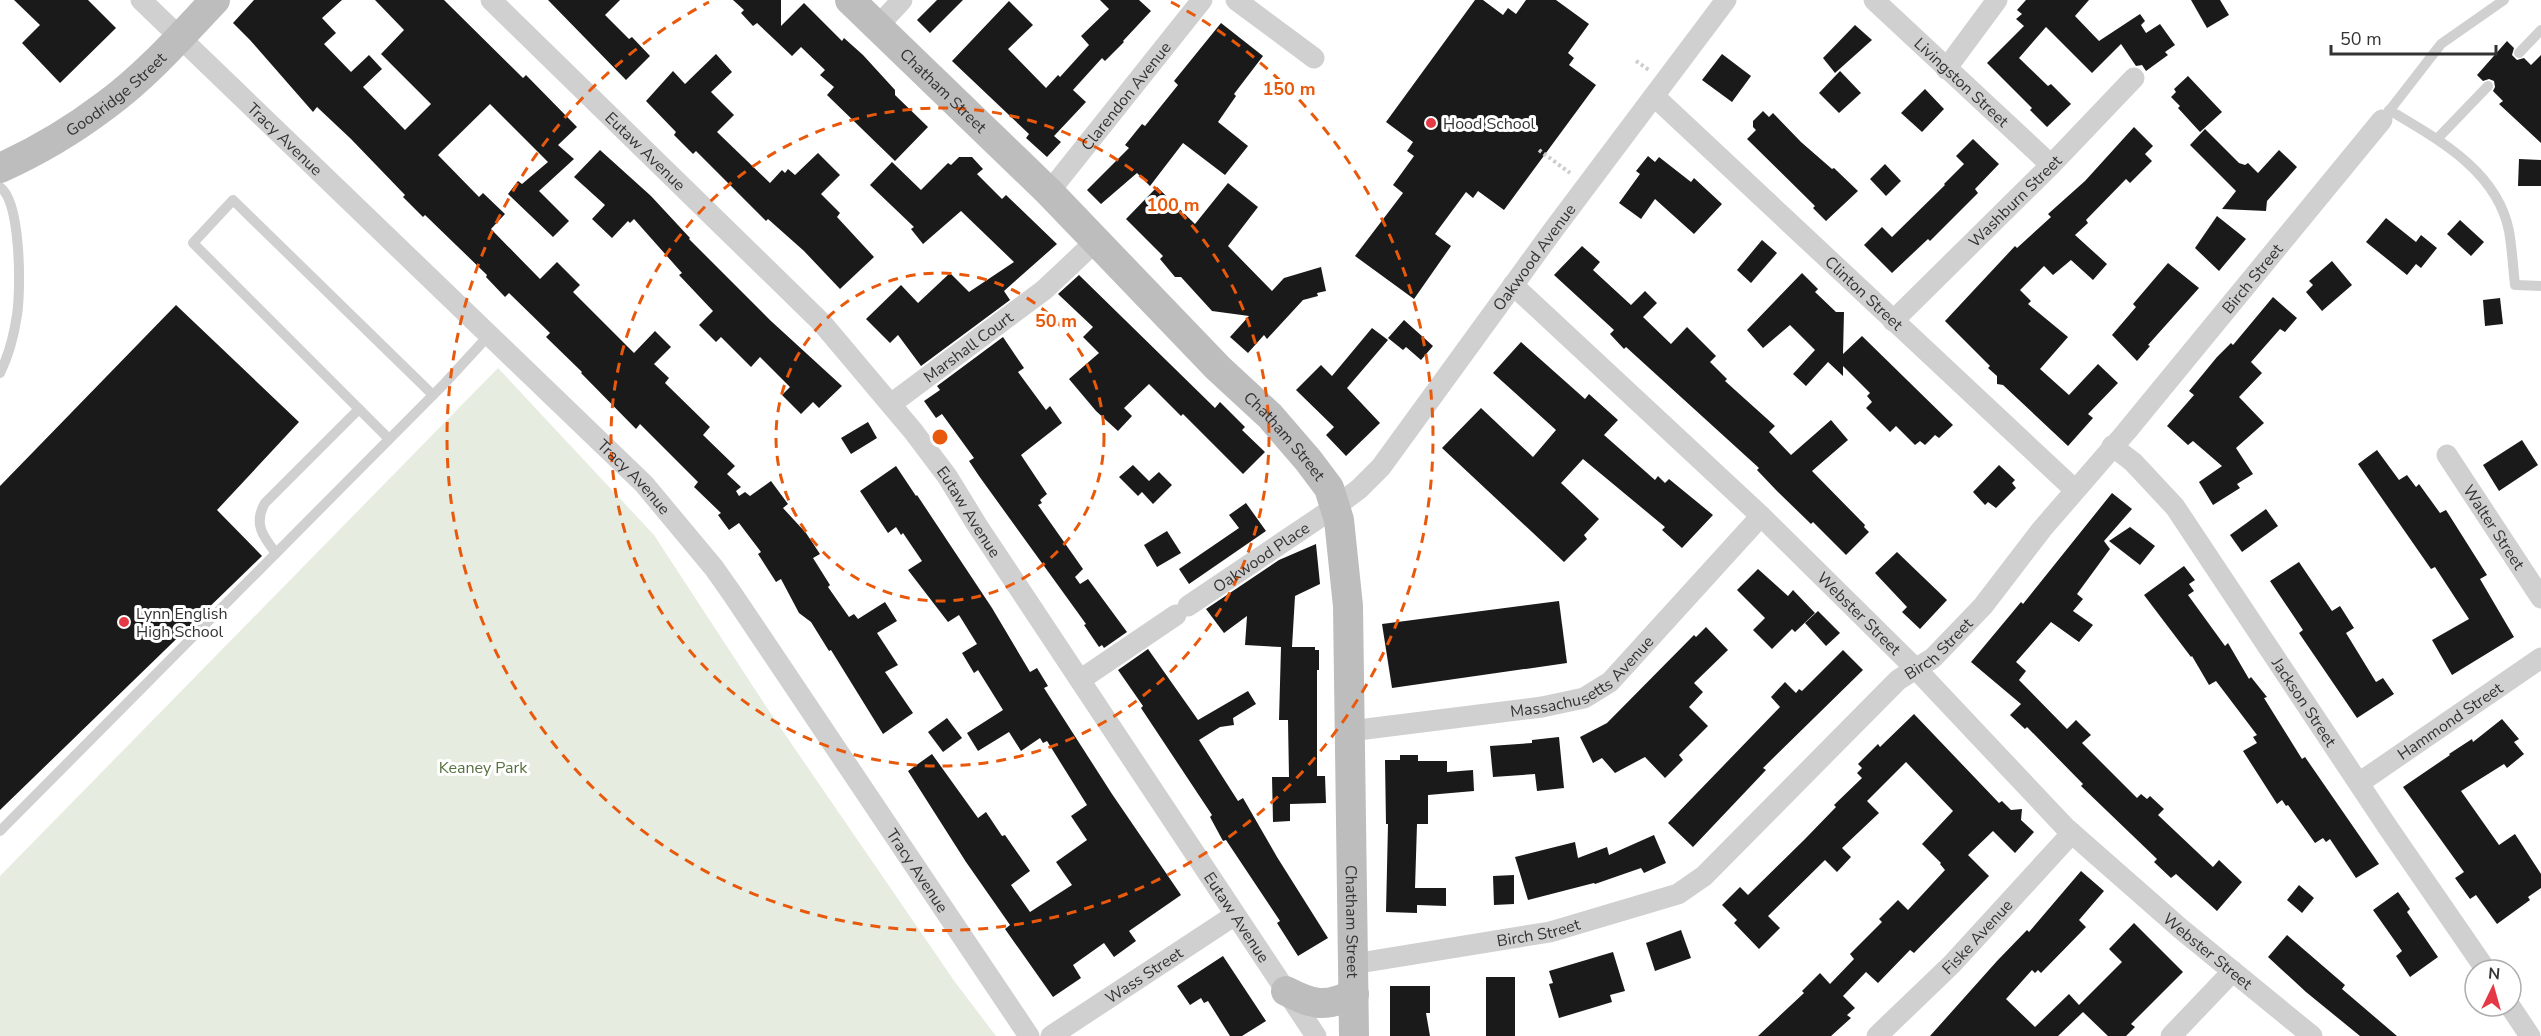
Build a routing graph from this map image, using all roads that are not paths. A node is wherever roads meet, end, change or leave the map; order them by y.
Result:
1 (141, 0) edge
2 (215, 0) edge
3 (491, 0) edge
4 (850, 0) edge
5 (902, 0) edge
6 (1202, 0) edge
7 (1236, 0) edge
8 (1726, 0) edge
9 (1874, 0) edge
10 (1997, 0) edge
11 (2504, 0) edge
12 (877, 27) junction
13 (2541, 30) edge
14 (179, 36) junction
15 (2519, 53) dead end
16 (1314, 58) dead end
17 (1946, 69) junction
18 (2134, 78) dead end
19 (2488, 86) dead end
20 (1654, 96) junction
21 (2386, 115) junction
22 (2437, 139) junction
23 (2050, 165) junction
24 (0, 168) edge
25 (0, 187) edge
26 (1049, 192) junction
27 (1097, 240) junction
28 (1513, 285) junction
29 (2541, 286) edge
30 (1893, 321) junction
31 (489, 334) junction
32 (0, 373) edge
33 (433, 395) junction
34 (891, 404) junction
35 (359, 409) junction
36 (389, 439) junction
37 (2112, 446) junction
38 (2447, 455) dead end
39 (2075, 490) junction
40 (1335, 507) junction
41 (1761, 516) junction
42 (276, 553) junction
43 (2541, 598) edge
44 (2541, 658) edge
45 (1917, 670) junction
46 (1080, 680) junction
47 (1350, 731) junction
48 (2358, 783) junction
49 (0, 831) edge
50 (2072, 833) junction
51 (1235, 915) junction
52 (2478, 958) edge
53 (1353, 964) junction
54 (2233, 971) junction
55 (1286, 991) junction
56 (1354, 994) junction
57 (2518, 1018) edge
58 (1029, 1036) edge
59 (1051, 1036) edge
60 (1316, 1036) edge
61 (1354, 1036) edge
62 (1877, 1036) edge
63 (2171, 1036) edge
64 (2312, 1036) edge
65 (2530, 1036) edge

1 - 14 street, Tracy Avenue
2 - 14 main road, Goodridge Street
3 - 34 street, Eutaw Avenue
4 - 12 main road, Chatham Street
5 - 12 street
6 - 26 street, Clarendon Avenue
7 - 16 street
8 - 20 street, Oakwood Avenue
9 - 17 street, Livingston Street
10 - 17 street
11 - 21 lane
12 - 26 main road, Chatham Street
13 - 15 lane
14 - 24 main road, Goodridge Street
14 - 31 street, Tracy Avenue
17 - 23 street, Livingston Street
18 - 23 street, Washburn Street
19 - 22 lane
20 - 28 street, Oakwood Avenue
20 - 30 street, Clinton Street
21 - 22 lane
21 - 37 street, Birch Street
22 - 29 lane
23 - 30 street, Washburn Street
25 - 32 lane
26 - 27 main road, Chatham Street
27 - 34 street, Marshall Court
27 - 40 main road, Chatham Street
28 - 40 street, Oakwood Avenue
28 - 41 street, Webster Street
30 - 39 street, Clinton Street
31 - 33 lane
31 - 58 street, Tracy Avenue
33 - 35 lane
33 - 36 lane
34 - 46 street, Eutaw Avenue
35 - 36 lane
35 - 42 lane
36 - 42 lane
37 - 39 street, Birch Street
37 - 48 street, Jackson Street
38 - 43 street, Walter Street
39 - 45 street, Birch Street
40 - 46 street, Oakwood Place
40 - 47 main road, Chatham Street
41 - 45 street, Webster Street
41 - 47 street, Massachusetts Avenue
42 - 49 lane
44 - 48 street, Hammond Street
45 - 50 street, Webster Street
45 - 53 street, Birch Street
46 - 51 street, Eutaw Avenue
47 - 53 main road, Chatham Street
48 - 52 street, Jackson Street
50 - 54 street, Webster Street
50 - 62 street, Fiske Avenue
51 - 55 street, Eutaw Avenue
51 - 59 street, Wass Street
53 - 56 main road, Chatham Street
54 - 63 street
54 - 64 street, Webster Street
55 - 56 main road
55 - 60 street, Eutaw Avenue
56 - 61 main road, Chatham Street
57 - 65 street

